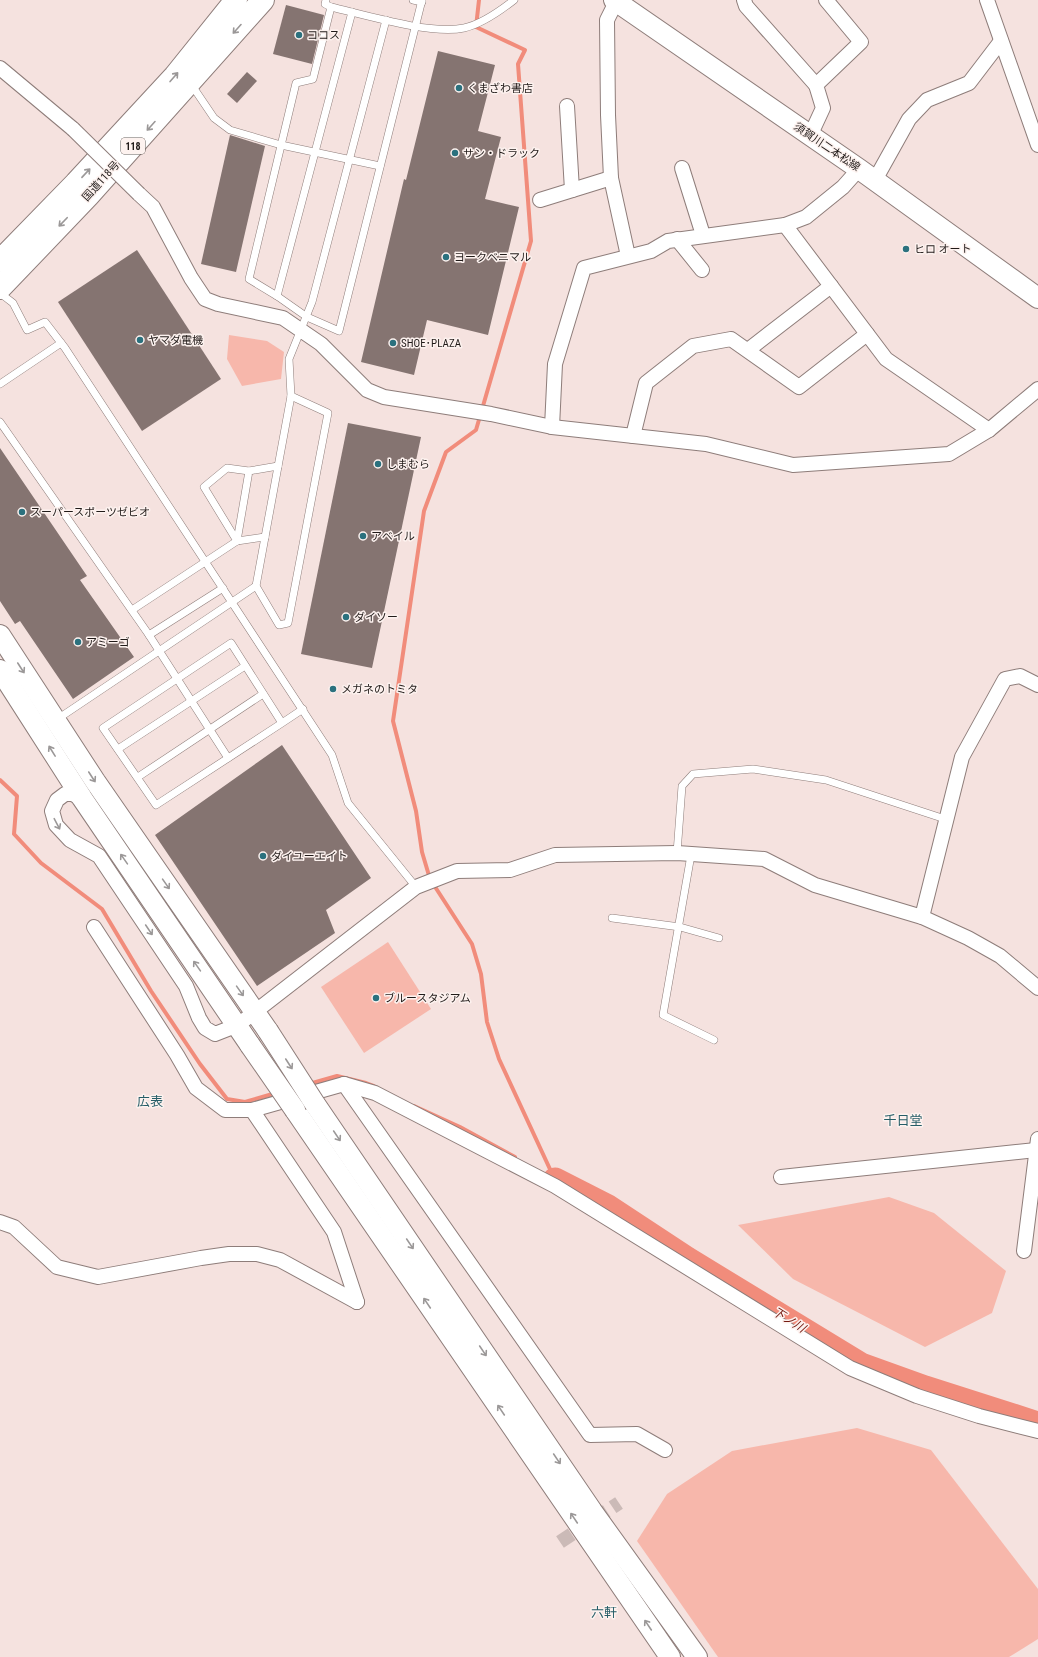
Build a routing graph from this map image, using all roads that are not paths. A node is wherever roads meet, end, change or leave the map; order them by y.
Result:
1 (236, 0) edge
2 (263, 0) edge
3 (326, 0) edge
4 (413, 0) edge
5 (514, 0) edge
6 (615, 0) edge
7 (744, 0) edge
8 (826, 0) edge
9 (987, 0) edge
10 (422, 1) edge
11 (331, 7) junction
12 (352, 12) junction
13 (386, 20) junction
14 (415, 26) junction
15 (1001, 41) junction
16 (0, 68) edge
17 (190, 82) junction
18 (816, 85) junction
19 (567, 106) dead end
20 (1033, 114) edge
21 (810, 136) junction
22 (281, 145) junction
23 (1038, 145) edge
24 (314, 152) junction
25 (350, 161) junction
26 (380, 166) junction
27 (682, 168) dead end
28 (859, 169) junction
29 (610, 178) junction
30 (875, 180) junction
31 (572, 190) junction
32 (540, 200) dead end
33 (785, 225) junction
34 (703, 235) junction
35 (677, 239) junction
36 (628, 256) junction
37 (0, 261) edge
38 (702, 270) dead end
39 (831, 286) junction
40 (0, 288) edge
41 (0, 294) edge
42 (277, 296) junction
43 (1038, 298) edge
44 (304, 323) junction
45 (868, 334) junction
46 (61, 343) junction
47 (748, 350) junction
48 (0, 384) edge
49 (1038, 389) edge
50 (292, 396) junction
51 (0, 422) edge
52 (552, 427) junction
53 (988, 430) junction
54 (633, 436) junction
55 (278, 466) junction
56 (249, 471) junction
57 (265, 537) junction
58 (237, 541) junction
59 (206, 562) junction
60 (256, 586) junction
61 (223, 588) junction
62 (232, 602) junction
63 (132, 610) junction
64 (0, 635) edge
65 (149, 635) junction
66 (159, 651) junction
67 (245, 666) junction
68 (0, 670) edge
69 (177, 678) junction
70 (1038, 686) edge
71 (263, 694) junction
72 (191, 701) junction
73 (303, 709) junction
74 (56, 720) junction
75 (282, 723) junction
76 (210, 730) junction
77 (118, 749) junction
78 (228, 758) junction
79 (138, 777) junction
80 (82, 798) junction
81 (945, 819) junction
82 (676, 853) junction
83 (691, 855) junction
84 (416, 887) junction
85 (922, 917) junction
86 (612, 918) dead end
87 (94, 927) dead end
88 (680, 927) junction
89 (719, 938) dead end
90 (1038, 988) edge
91 (255, 1012) junction
92 (238, 1025) junction
93 (714, 1040) dead end
94 (344, 1084) junction
95 (252, 1110) junction
96 (1037, 1144) edge
97 (781, 1177) dead end
98 (0, 1222) edge
99 (1024, 1251) dead end
100 (1038, 1431) edge
101 (665, 1450) dead end
102 (670, 1657) edge
103 (697, 1657) edge

37 -> 1 highway, 国道118号 / 118
2 -> 17 highway, 国道118号 / 118
3 - 11 lane
4 - 10 lane
5 - 14 lane
6 - 21 street, 須賀川二本松線
6 - 29 street
7 - 18 street
8 - 18 street
9 - 15 street
10 - 14 lane
11 - 12 lane
11 - 22 lane
12 - 13 lane
12 - 24 lane
13 - 14 lane
13 - 25 lane
14 - 26 lane
15 - 20 street
15 - 30 street
16 - 44 street, bridge
17 - 22 lane
17 -> 40 highway, 国道118号 / 118
18 - 21 street
19 - 31 street
20 - 23 street
21 - 28 street, 須賀川二本松線
22 - 24 lane
22 - 42 lane
24 - 25 lane
24 - 42 lane
25 - 26 lane
25 - 44 lane
26 - 44 lane
27 - 34 street
28 - 30 street, 須賀川二本松線
28 - 33 street
29 - 31 street
29 - 36 street
30 - 43 street, 須賀川二本松線
31 - 32 street
33 - 34 street
33 - 39 street
34 - 35 street
35 - 36 street
35 - 38 street
36 - 52 street
39 - 45 street
39 - 47 street
41 - 46 lane
42 - 44 lane
44 - 50 lane
44 - 52 street
45 - 47 street
45 - 53 street
46 - 48 lane
46 - 59 lane
47 - 54 street
49 - 53 street
50 - 55 lane
50 - 60 lane
51 - 63 lane
52 - 54 street
53 - 54 street
55 - 56 lane
55 - 57 lane
56 - 58 lane
56 - 58 lane
57 - 58 lane
57 - 60 lane
58 - 59 lane
59 - 61 lane
59 - 63 lane
60 - 62 lane
61 - 62 lane
61 - 65 lane
62 - 66 lane
62 - 73 lane
63 - 65 lane
64 -> 74 street
65 - 66 lane
66 - 69 lane
66 - 74 lane
67 - 69 lane
67 - 71 lane
67 - 72 lane
80 -> 68 street
69 - 72 lane
69 - 77 lane
70 - 81 street
71 - 75 lane
71 - 76 lane
72 - 76 lane
72 - 77 lane
73 - 75 lane
73 - 84 lane
74 -> 91 street
75 - 78 lane
76 - 78 lane
76 - 79 lane
77 - 79 lane
78 - 79 lane
92 -> 80 street
80 -> 92 street
81 - 82 lane
81 - 85 street
82 - 83 street
82 - 84 street
83 - 85 street
83 - 88 lane
84 - 91 street
85 - 90 street
86 - 88 lane
87 - 95 street
88 - 89 lane
88 - 93 lane
91 - 92 street
91 -> 103 street, bridge
102 -> 92 street, bridge
94 - 95 street
94 - 100 street
94 - 101 street
95 - 98 street
96 - 97 street
96 - 99 street

